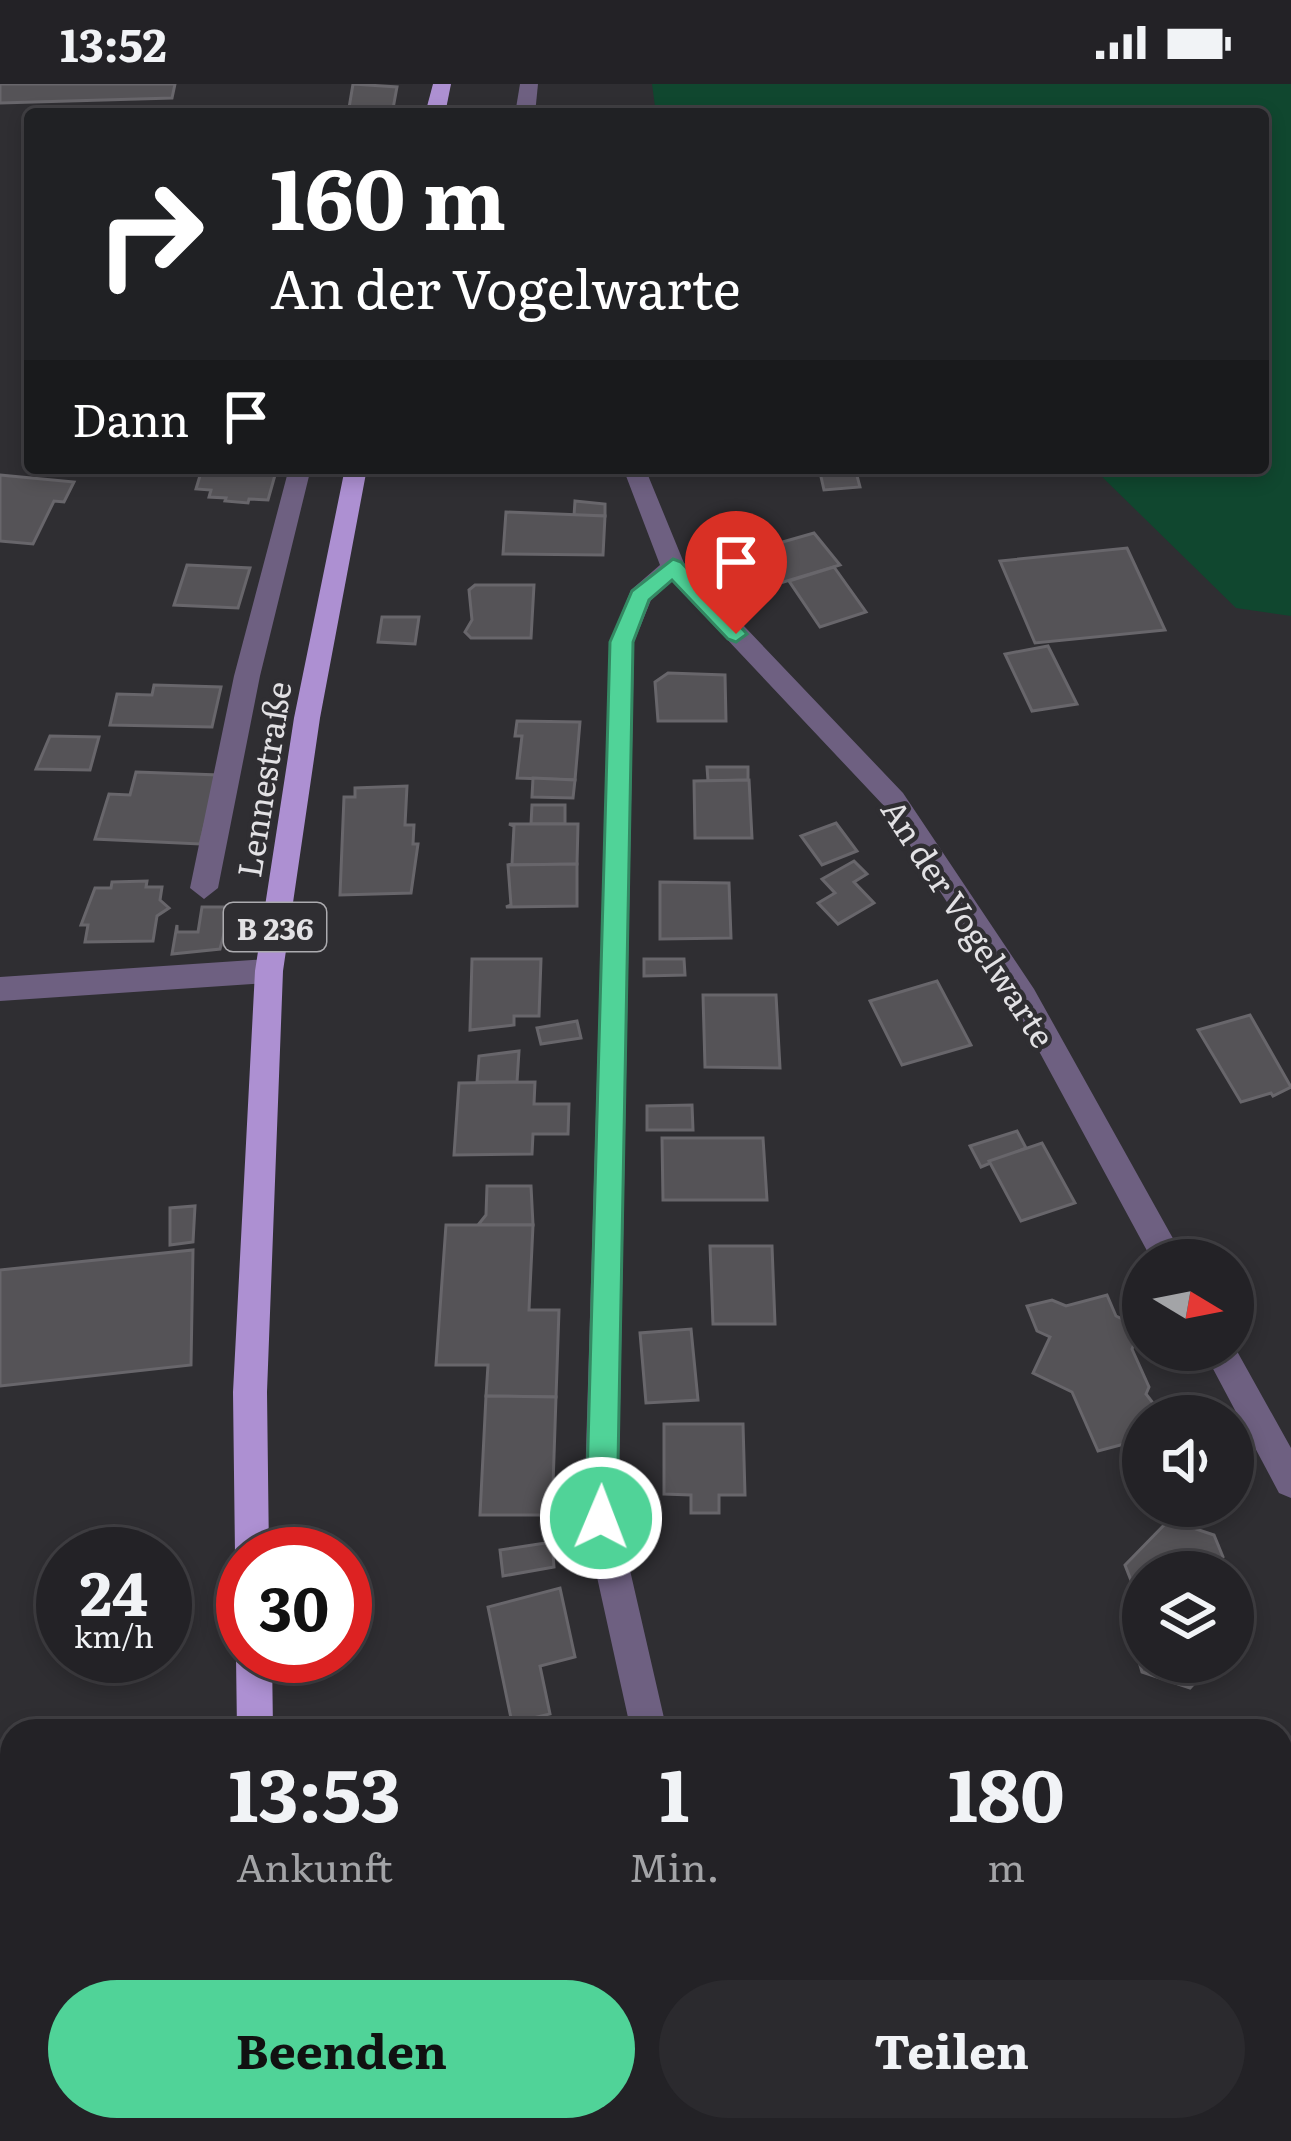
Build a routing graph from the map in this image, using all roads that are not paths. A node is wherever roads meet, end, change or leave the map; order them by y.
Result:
1 (298, 474) edge
2 (355, 474) edge
3 (636, 474) edge
4 (673, 567) junction
5 (205, 888) dead end
6 (268, 971) junction
7 (0, 989) edge
8 (1157, 1239) edge
9 (1231, 1371) edge
10 (1291, 1481) edge
11 (252, 1527) edge
12 (254, 1683) edge
13 (255, 1719) edge
14 (646, 1719) edge

1 - 5 street, Lennestraße
2 - 6 main road, Lennestraße / B 236
3 - 4 street
4 - 8 street, An der Vogelwarte
4 - 14 street
6 - 7 street
6 - 11 main road, Lennestraße / B 236
9 - 10 street
12 - 13 main road

